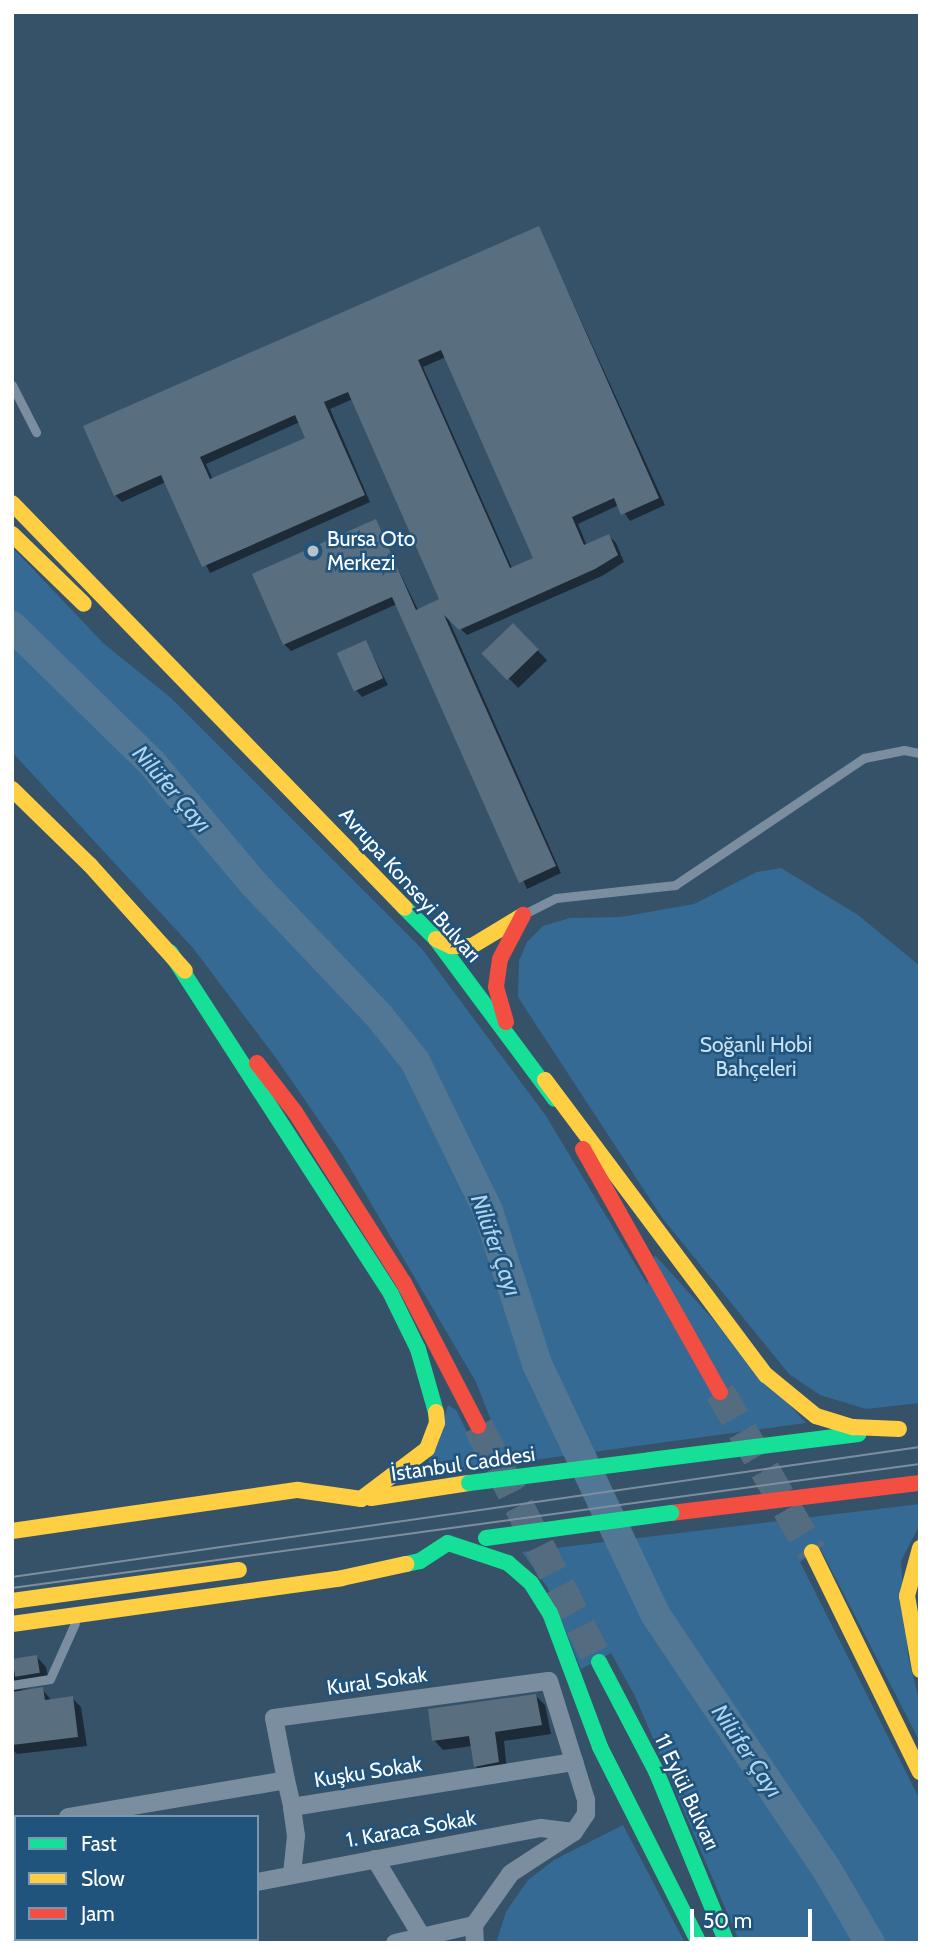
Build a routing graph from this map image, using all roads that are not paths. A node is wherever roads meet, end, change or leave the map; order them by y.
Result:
1 (12, 385) edge
2 (36, 432) dead end
3 (12, 503) edge
4 (12, 534) edge
5 (920, 753) edge
6 (14, 791) edge
7 (303, 800) junction
8 (523, 915) junction
9 (436, 939) junction
10 (170, 952) junction
11 (509, 1033) junction
12 (545, 1080) junction
13 (720, 1392) tunnel mouth
14 (920, 1425) edge
15 (478, 1426) tunnel mouth
16 (899, 1429) junction
17 (920, 1483) edge
18 (361, 1499) junction
19 (12, 1531) edge
20 (448, 1543) junction
21 (12, 1547) edge
22 (920, 1548) edge
23 (812, 1552) tunnel mouth
24 (373, 1553) dead end
25 (252, 1568) dead end
26 (12, 1601) edge
27 (79, 1615) junction
28 (12, 1624) edge
29 (599, 1662) tunnel mouth
30 (920, 1671) edge
31 (12, 1685) edge
32 (573, 1762) junction
33 (920, 1772) edge
34 (286, 1780) junction
35 (292, 1807) junction
36 (129, 1811) edge
37 (88, 1815) edge
38 (574, 1832) junction
39 (376, 1859) junction
40 (292, 1874) junction
41 (259, 1882) edge
42 (475, 1934) edge
43 (422, 1937) junction
44 (395, 1943) edge
45 (699, 1943) edge
46 (727, 1943) edge

1 - 2 lane
3 - 7 main road, Avrupa Konseyi Bulvarı
4 - 7 main road
5 - 8 lane
6 - 10 main road
7 - 9 main road, Avrupa Konseyi Bulvarı
8 - 9 main road
8 - 11 main road
9 - 11 main road, Avrupa Konseyi Bulvarı
10 - 15 main road
10 - 18 main road
11 - 12 main road, Avrupa Konseyi Bulvarı
12 - 13 main road, Avrupa Konseyi Bulvarı
12 - 16 main road
14 - 16 main road, İstanbul Caddesi
16 - 18 main road, İstanbul Caddesi, bridge
17 - 20 main road, bridge
18 - 19 main road
18 - 21 main road, İstanbul Caddesi
20 - 24 main road
20 - 27 main road
20 - 45 main road
22 - 30 main road
23 - 33 main road
25 - 26 main road
27 - 28 main road
27 - 31 lane
29 - 46 main road, 11 Eylül Bulvarı
32 - 34 street, Kural Sokak
32 - 35 street, Kuşku Sokak
32 - 38 street
34 - 35 street, Kuşku Sokak
34 - 36 street, Kuşku Sokak
35 - 40 street
36 - 37 street, Kuşku Sokak
38 - 39 street, 1. Karaca Sokak
38 - 42 street
39 - 40 street, 1. Karaca Sokak
39 - 43 street
40 - 41 street, 1. Karaca Sokak
42 - 43 street
43 - 44 street

